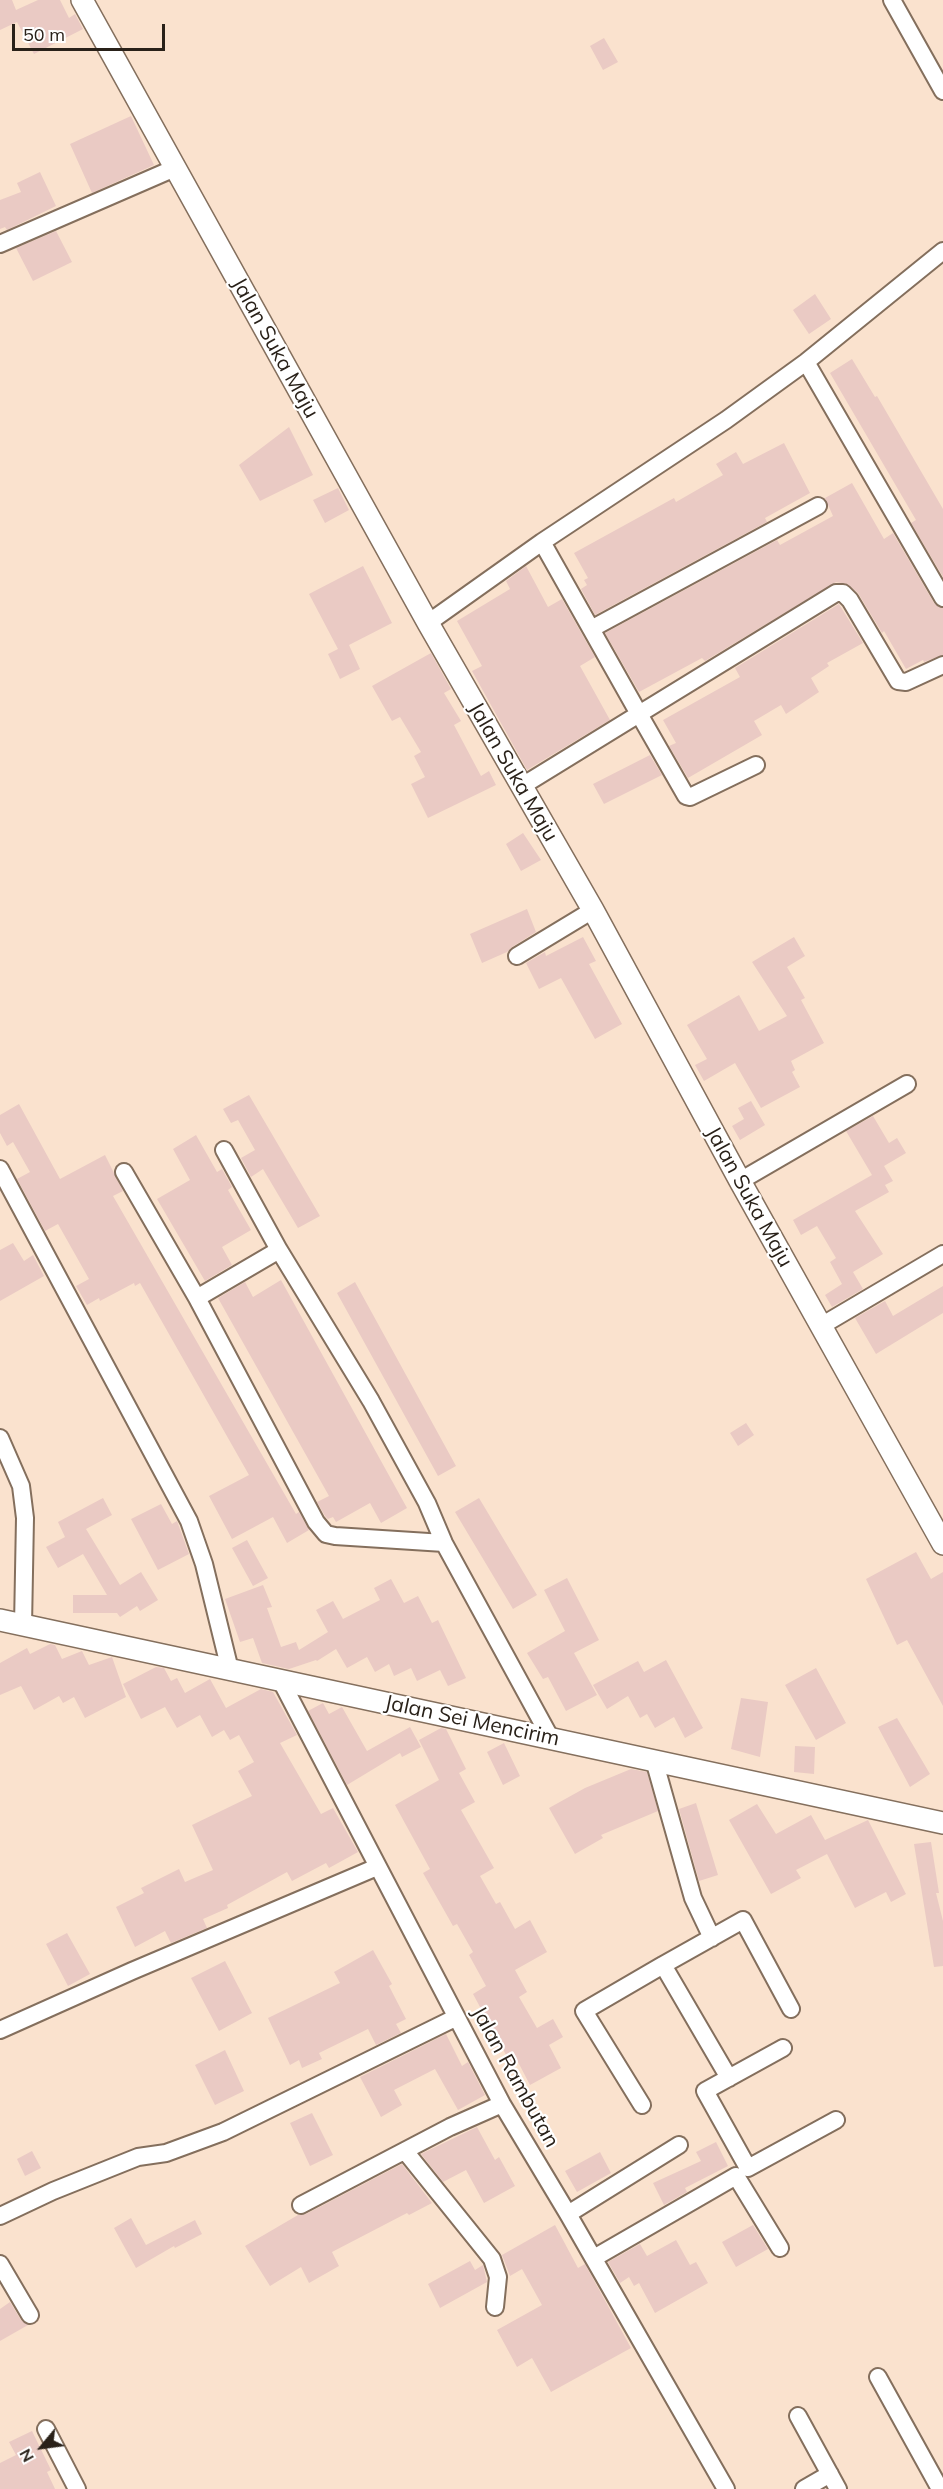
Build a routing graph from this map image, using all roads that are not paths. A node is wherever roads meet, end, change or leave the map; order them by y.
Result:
1 (82, 0) edge
2 (892, 0) edge
3 (943, 91) edge
4 (175, 168) junction
5 (0, 244) edge
6 (943, 251) edge
7 (806, 362) junction
8 (819, 506) dead end
9 (542, 542) junction
10 (943, 598) edge
11 (428, 623) junction
12 (591, 629) junction
13 (943, 665) edge
14 (639, 714) junction
15 (756, 765) dead end
16 (522, 786) junction
17 (592, 910) junction
18 (517, 956) dead end
19 (907, 1084) dead end
20 (224, 1150) dead end
21 (0, 1169) edge
22 (124, 1172) dead end
23 (740, 1181) junction
24 (279, 1250) junction
25 (943, 1254) edge
26 (197, 1298) junction
27 (821, 1326) junction
28 (0, 1438) edge
29 (444, 1543) junction
30 (943, 1544) edge
31 (0, 1620) edge
32 (23, 1626) junction
33 (230, 1670) junction
34 (280, 1679) junction
35 (549, 1737) junction
36 (654, 1760) junction
37 (943, 1823) edge
38 (377, 1867) junction
39 (712, 1938) junction
40 (663, 1965) junction
41 (791, 2009) dead end
42 (456, 2018) junction
43 (2, 2024) edge
44 (783, 2048) dead end
45 (729, 2078) junction
46 (502, 2104) junction
47 (642, 2104) dead end
48 (836, 2120) dead end
49 (680, 2145) dead end
50 (405, 2151) junction
51 (301, 2205) dead end
52 (4, 2214) edge
53 (568, 2214) junction
54 (780, 2248) dead end
55 (594, 2258) junction
56 (0, 2264) edge
57 (495, 2307) dead end
58 (30, 2315) dead end
59 (878, 2377) dead end
60 (798, 2416) dead end
61 (46, 2429) dead end
62 (834, 2482) edge
63 (77, 2489) edge
64 (726, 2489) edge
65 (804, 2489) edge
66 (940, 2489) edge

1 - 4 street, Jalan Suka Maju
2 - 3 street
4 - 5 street
4 - 11 street, Jalan Suka Maju
6 - 7 street
7 - 9 street
7 - 10 street
8 - 12 street
9 - 11 street
9 - 12 street
11 - 16 street, Jalan Suka Maju
12 - 14 street
13 - 14 street
14 - 15 street
14 - 16 street
16 - 17 street, Jalan Suka Maju
17 - 18 street
17 - 23 street, Jalan Suka Maju
19 - 23 street
20 - 24 street
21 - 33 street
22 - 26 street
23 - 27 street, Jalan Suka Maju
24 - 26 street
24 - 29 street
25 - 27 street
26 - 29 street
27 - 30 street, Jalan Suka Maju
28 - 32 street
29 - 35 street
31 - 32 street, Jalan Sei Mencirim
32 - 33 street, Jalan Sei Mencirim
33 - 34 street, Jalan Sei Mencirim
34 - 35 street, Jalan Sei Mencirim
34 - 38 street, Jalan Rambutan
35 - 36 street, Jalan Sei Mencirim
36 - 37 street, Jalan Sei Mencirim
36 - 39 street
38 - 42 street, Jalan Rambutan
38 - 43 street
39 - 40 street
39 - 41 street
40 - 45 street
40 - 47 street
42 - 46 street, Jalan Rambutan
42 - 52 street
44 - 45 street
45 - 48 street
46 - 50 street
46 - 53 street, Jalan Rambutan
49 - 53 street
50 - 51 street
50 - 57 street
53 - 55 street, Jalan Rambutan
54 - 55 street
55 - 64 street, Jalan Rambutan
56 - 58 street
59 - 66 street
60 - 62 street
61 - 63 street
62 - 65 street

